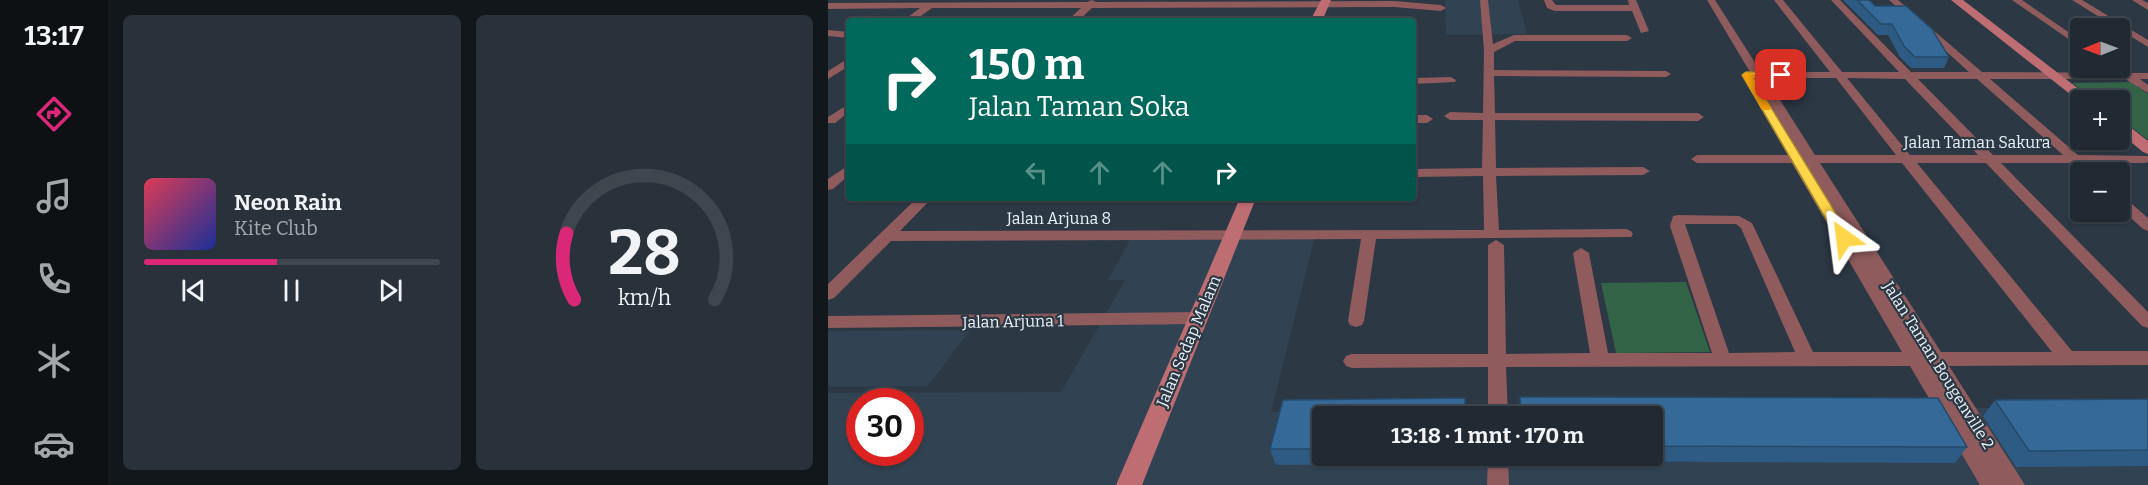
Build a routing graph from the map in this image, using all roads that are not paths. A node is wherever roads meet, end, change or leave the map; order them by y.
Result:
1 (1484, 0) edge
2 (1548, 0) edge
3 (1701, 0) edge
4 (1710, 0) edge
5 (1778, 0) edge
6 (1835, 0) edge
7 (1893, 0) edge
8 (1956, 0) edge
9 (2016, 0) edge
10 (2076, 0) edge
11 (2136, 0) edge
12 (1093, 2) edge
13 (934, 3) edge
14 (1330, 3) edge
15 (1634, 4) edge
16 (828, 6) edge
17 (2148, 7) edge
18 (1441, 8) dead end
19 (912, 18) edge
20 (1075, 18) edge
21 (1318, 18) edge
22 (1328, 18) edge
23 (1644, 31) dead end
24 (2070, 37) edge
25 (1627, 38) dead end
26 (2148, 44) edge
27 (1489, 51) junction
28 (846, 64) edge
29 (1489, 73) junction
30 (1666, 74) dead end
31 (1752, 75) junction
32 (1838, 75) junction
33 (1908, 75) junction
34 (1979, 75) junction
35 (2053, 75) junction
36 (2070, 75) edge
37 (828, 76) edge
38 (2130, 76) edge
39 (2148, 76) edge
40 (2130, 78) edge
41 (1452, 80) dead end
42 (1416, 81) edge
43 (2073, 90) edge
44 (2148, 90) edge
45 (846, 113) edge
46 (1450, 116) dead end
47 (829, 117) edge
48 (1489, 117) junction
49 (1698, 117) dead end
50 (1416, 119) edge
51 (1427, 119) dead end
52 (2130, 137) edge
53 (2146, 154) edge
54 (1803, 158) junction
55 (1697, 159) dead end
56 (1906, 159) junction
57 (1989, 159) junction
58 (2075, 159) junction
59 (828, 171) edge
60 (1643, 171) dead end
61 (1489, 172) junction
62 (1416, 173) edge
63 (828, 186) edge
64 (922, 201) edge
65 (1247, 201) edge
66 (2130, 210) edge
67 (2148, 226) edge
68 (1626, 234) dead end
69 (1232, 235) junction
70 (1370, 235) junction
71 (886, 236) junction
72 (1494, 240) junction
73 (1581, 253) dead end
74 (828, 294) edge
75 (1198, 318) junction
76 (1356, 321) dead end
77 (828, 322) edge
78 (2148, 322) edge
79 (2068, 358) junction
80 (2148, 358) edge
81 (1807, 359) junction
82 (1916, 359) junction
83 (1935, 359) junction
84 (1600, 360) junction
85 (1723, 360) junction
86 (1498, 361) junction
87 (1352, 362) dead end
88 (1498, 406) edge
89 (1498, 466) edge
90 (1129, 485) edge
91 (1498, 485) edge
92 (1991, 485) edge
93 (2014, 485) edge

1 - 27 street
2 - 15 street
3 - 31 street, Jalan Taman Bougenville 2
4 - 31 street, Jalan Taman Bougenville 2
5 - 32 street
6 - 33 street
7 - 34 street
8 - 35 street
9 - 24 street
10 - 26 street
11 - 17 street
12 - 13 street
12 - 14 street
12 - 20 street
13 - 16 street
13 - 19 street
14 - 18 street
14 - 21 street
14 - 22 street
15 - 23 street
25 - 27 street
27 - 29 street
28 - 37 street
29 - 30 street
29 - 48 street
31 - 32 street
31 - 54 street, Jalan Taman Bougenville 2
32 - 33 street
32 - 56 street
33 - 34 street
33 - 57 street
34 - 35 street
34 - 58 street
35 - 36 street
35 - 43 street
38 - 39 street
40 - 44 street
41 - 42 street
45 - 47 street
46 - 48 street
48 - 49 street
48 - 61 street
50 - 51 street
52 - 53 street
53 - 58 street, Jalan Taman Sakura
54 - 55 street, Jalan Taman Sakura
54 - 56 street, Jalan Taman Sakura
54 - 82 street, Jalan Taman Bougenville 2
54 - 83 street, Jalan Taman Bougenville 2
56 - 57 street, Jalan Taman Sakura
56 - 79 street
57 - 58 street, Jalan Taman Sakura
57 - 78 street
59 - 63 street
60 - 61 street
61 - 62 street
61 - 72 street
64 - 71 street
65 - 69 street, Jalan Sedap Malam
66 - 67 street
68 - 72 street, Jalan Arjuna 8
69 - 70 street, Jalan Arjuna 8
69 - 71 street, Jalan Arjuna 8
69 - 75 street, Jalan Sedap Malam
70 - 72 street, Jalan Arjuna 8
70 - 76 street
71 - 74 street
72 - 86 street
73 - 84 street
75 - 77 street, Jalan Arjuna 1
75 - 90 street, Jalan Sedap Malam
79 - 80 street
79 - 83 street
81 - 82 street
81 - 85 street
81 - 85 street
82 - 83 street
82 - 92 street, Jalan Taman Bougenville 2
83 - 93 street, Jalan Taman Bougenville 2
84 - 85 street
84 - 86 street
86 - 87 street
86 - 88 street
89 - 91 street

